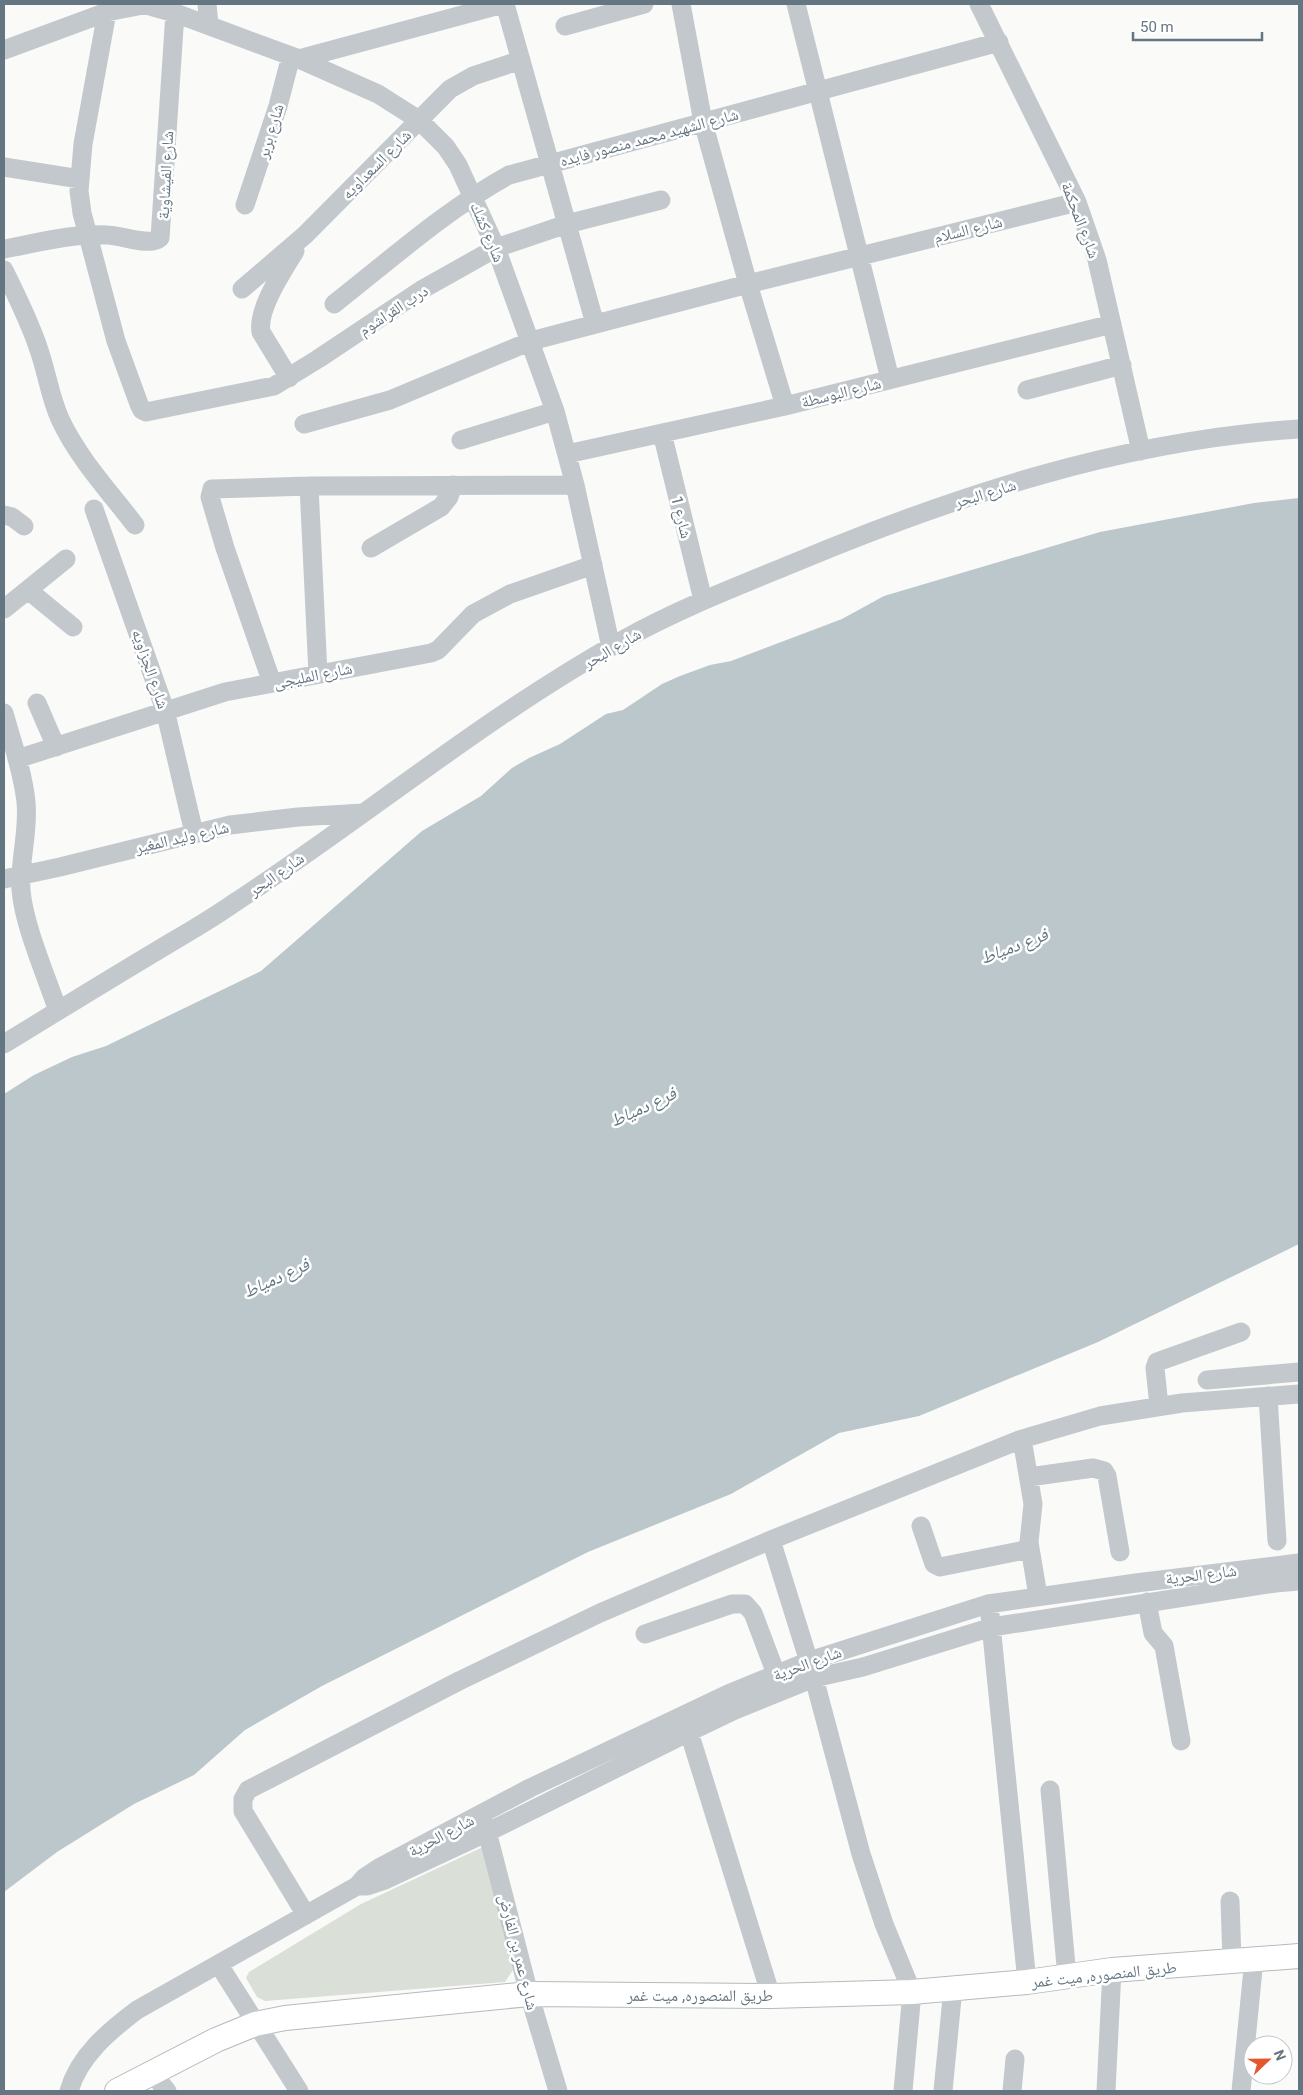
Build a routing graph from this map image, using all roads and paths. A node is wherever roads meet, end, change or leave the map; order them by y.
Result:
1 (145, 4) edge
2 (207, 4) edge
3 (504, 4) edge
4 (644, 4) edge
5 (681, 4) edge
6 (796, 4) edge
7 (979, 4) edge
8 (106, 12) junction
9 (175, 13) junction
10 (209, 25) junction
11 (565, 26) dead end
12 (999, 42) junction
13 (4, 50) edge
14 (295, 57) junction
15 (521, 60) junction
16 (818, 92) junction
17 (420, 120) junction
18 (703, 122) junction
19 (550, 163) junction
20 (4, 167) edge
21 (80, 179) junction
22 (473, 198) junction
23 (661, 200) dead end
24 (1077, 202) junction
25 (245, 205) dead end
26 (567, 224) junction
27 (88, 235) junction
28 (305, 235) junction
29 (496, 248) junction
30 (4, 249) edge
31 (859, 256) junction
32 (4, 270) edge
33 (748, 284) junction
34 (242, 288) dead end
35 (334, 304) dead end
36 (595, 324) junction
37 (1112, 324) junction
38 (531, 341) junction
39 (1122, 365) junction
40 (289, 378) junction
41 (890, 379) junction
42 (1027, 390) dead end
43 (785, 406) junction
44 (555, 411) junction
45 (304, 424) dead end
46 (1299, 429) edge
47 (662, 433) junction
48 (461, 440) dead end
49 (1141, 451) junction
50 (567, 454) junction
51 (575, 485) junction
52 (309, 486) junction
53 (453, 486) junction
54 (94, 509) dead end
55 (4, 515) edge
56 (135, 525) dead end
57 (24, 526) dead end
58 (371, 548) dead end
59 (66, 559) dead end
60 (593, 565) junction
61 (28, 590) junction
62 (703, 600) junction
63 (4, 609) edge
64 (73, 627) dead end
65 (611, 647) junction
66 (318, 674) junction
67 (272, 683) junction
68 (36, 703) dead end
69 (165, 710) junction
70 (4, 713) edge
71 (56, 747) junction
72 (17, 759) junction
73 (363, 813) junction
74 (194, 833) junction
75 (13, 877) edge
76 (58, 1011) junction
77 (4, 1044) edge
78 (1241, 1332) dead end
79 (1299, 1372) edge
80 (1207, 1380) dead end
81 (1299, 1394) edge
82 (1268, 1396) junction
83 (1158, 1406) junction
84 (1022, 1439) junction
85 (1029, 1477) junction
86 (921, 1526) dead end
87 (771, 1540) junction
88 (1277, 1541) dead end
89 (1030, 1549) junction
90 (1120, 1552) dead end
91 (1299, 1563) edge
92 (1273, 1574) junction
93 (1299, 1582) edge
94 (1136, 1583) junction
95 (1038, 1596) junction
96 (1144, 1603) junction
97 (988, 1604) junction
98 (992, 1627) junction
99 (645, 1634) dead end
100 (856, 1646) junction
101 (863, 1667) junction
102 (811, 1670) junction
103 (776, 1674) junction
104 (731, 1702) junction
105 (689, 1732) junction
106 (1180, 1741) dead end
107 (1050, 1790) dead end
108 (481, 1813) junction
109 (488, 1832) junction
110 (357, 1886) junction
111 (1230, 1901) dead end
112 (306, 1915) junction
113 (1299, 1956) edge
114 (1243, 1960) junction
115 (219, 1965) junction
116 (1112, 1970) junction
117 (1066, 1977) junction
118 (1027, 1982) junction
119 (953, 1988) junction
120 (912, 1992) junction
121 (529, 1994) junction
122 (771, 1996) junction
123 (255, 2024) junction
124 (1015, 2059) dead end
125 (152, 2073) junction
126 (69, 2091) edge
127 (117, 2091) edge
128 (167, 2091) edge
129 (299, 2091) edge
130 (558, 2091) edge
131 (903, 2091) edge
132 (943, 2091) edge
133 (1012, 2091) edge
134 (1106, 2091) edge
135 (1241, 2091) edge

1 - 8 street
1 - 9 street, شارع كشك
2 - 10 street
3 - 14 street
3 - 15 street
4 - 11 street
5 - 18 street
6 - 16 street
7 - 12 street, شارع المحكمة
8 - 13 street
8 - 21 street
9 - 10 street, شارع كشك
9 - 27 street, شارع الفيشاوية
10 - 14 street, شارع كشك
12 - 16 street, شارع الشهيد محمد منصور فايده
12 - 24 street, شارع المحكمة
14 - 17 street, شارع كشك
14 - 25 street, شارع بربر
15 - 17 street, شارع السعداويه
15 - 19 street
16 - 18 street, شارع الشهيد محمد منصور فايده
16 - 31 street
17 - 22 street, شارع كشك
17 - 28 street, شارع السعداويه
18 - 19 street, شارع الشهيد محمد منصور فايده
18 - 33 street
19 - 22 street, شارع الشهيد محمد منصور فايده
19 - 26 street
20 - 21 street
21 - 27 street
22 - 29 street, شارع كشك
22 - 35 street, شارع الشهيد محمد منصور فايده
23 - 26 street, درب القراشوم
24 - 31 street, شارع السلام
24 - 37 street, شارع المحكمة
26 - 29 street, درب القراشوم
26 - 36 street
27 - 30 street, شارع الفيشاوية
27 - 40 street, درب القراشوم
28 - 34 street, شارع السعداويه
28 - 40 street
29 - 38 street, شارع كشك
29 - 40 street, درب القراشوم
31 - 33 street, شارع السلام
31 - 41 street
32 - 56 street
33 - 36 street, شارع السلام
33 - 43 street
36 - 38 street, شارع السلام
37 - 39 street, شارع المحكمة
37 - 41 street, شارع البوسطة
38 - 44 street, شارع كشك
38 - 45 street, شارع السلام
39 - 42 street
39 - 49 street, شارع المحكمة
41 - 43 street, شارع البوسطة
43 - 47 street, شارع البوسطة
44 - 48 street
44 - 50 street, شارع كشك
46 - 49 street, شارع البحر
47 - 50 street, شارع البوسطة
47 - 62 street, شارع 1
49 - 62 street, شارع البحر
50 - 51 street, شارع كشك
51 - 53 street
51 - 60 street, شارع كشك
52 - 53 street
52 - 66 street
52 - 67 street
53 - 58 street
54 - 69 street, شارع الجزاويه
55 - 57 street
59 - 61 street
60 - 65 street, شارع كشك
60 - 66 street, شارع المليجى
61 - 63 street
61 - 64 street
62 - 65 street, شارع البحر
65 - 73 street, شارع البحر
66 - 67 street, شارع المليجى
67 - 69 street, شارع المليجى
68 - 71 street
69 - 71 street, شارع المليجى
69 - 74 street, شارع الجزاويه
70 - 72 street
71 - 72 street, شارع المليجى
72 - 75 street
73 - 74 street, شارع وليد المغير
73 - 76 street, شارع البحر
74 - 75 street, شارع وليد المغير
75 - 76 street
76 - 77 street, شارع البحر
78 - 83 street
79 - 80 street
81 - 82 street
82 - 83 street
82 - 88 street
83 - 84 street
84 - 85 street
84 - 87 street
85 - 89 street
85 - 90 street
86 - 89 street
87 - 102 street
87 - 112 street
89 - 95 street
91 - 92 street, شارع الحرية
92 - 93 street, شارع الحرية
92 - 94 street, شارع الحرية
92 - 96 street, شارع الحرية
94 - 95 street, شارع الحرية
94 - 96 street
95 - 97 street, شارع الحرية
96 - 98 street, شارع الحرية
96 - 106 street
97 - 98 street
97 - 100 street, شارع الحرية
98 - 101 street, شارع الحرية
98 - 118 street
99 - 103 street
100 - 101 street
100 - 102 street, شارع الحرية
101 - 102 street, شارع الحرية
102 - 103 street, شارع الحرية
102 - 104 street, شارع الحرية
102 - 120 street
103 - 104 street, شارع الحرية
104 - 105 street, شارع الحرية
104 - 108 street, شارع الحرية
105 - 109 street, شارع الحرية
105 - 122 street
107 - 117 street
108 - 109 street, شارع عمر بن الفارض
108 - 110 street, شارع الحرية
109 - 110 street, شارع الحرية
109 - 121 street, شارع عمر بن الفارض
110 - 112 street, شارع الحرية
111 - 114 street
112 - 115 street, شارع الحرية
113 - 114 main road, طريق المنصوره, ميت غمر
114 - 116 main road, طريق المنصوره, ميت غمر
114 - 135 street
115 - 123 street
115 - 126 street, شارع الحرية
116 - 117 main road, طريق المنصوره, ميت غمر
116 - 134 street
117 - 118 main road, طريق المنصوره, ميت غمر
118 - 119 main road, طريق المنصوره, ميت غمر
119 - 120 main road, طريق المنصوره, ميت غمر
119 - 132 street
120 - 122 main road, طريق المنصوره, ميت غمر
120 - 131 street
121 - 122 main road, طريق المنصوره, ميت غمر
121 - 123 main road, طريق المنصوره, ميت غمر
121 - 130 street, شارع عمر بن الفارض
123 - 125 main road, طريق المنصوره, ميت غمر
123 - 129 street
124 - 133 street
125 - 127 main road, طريق المنصوره, ميت غمر
125 - 128 street

